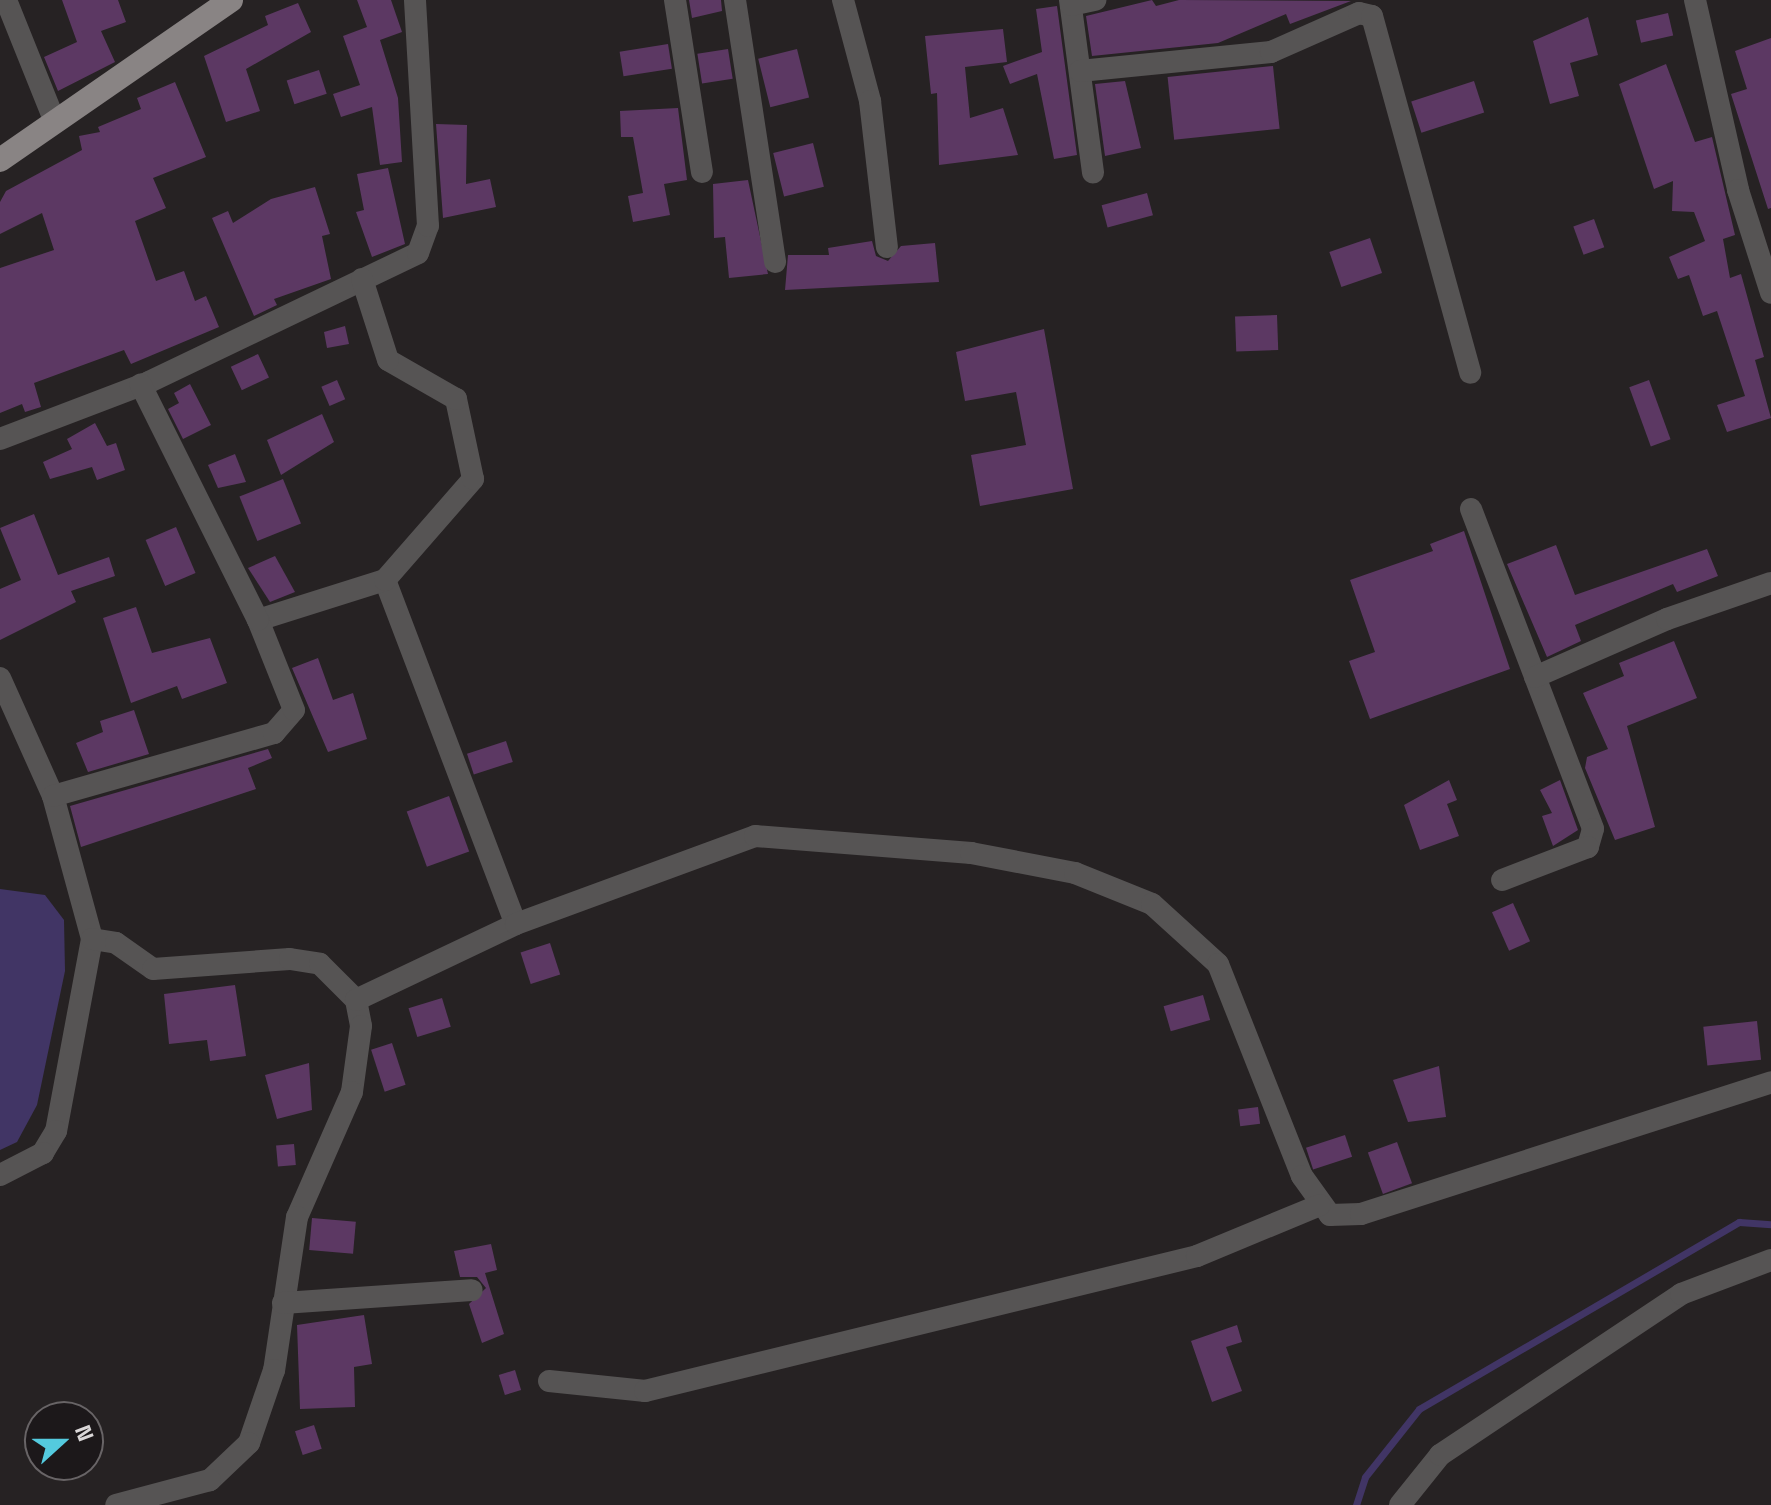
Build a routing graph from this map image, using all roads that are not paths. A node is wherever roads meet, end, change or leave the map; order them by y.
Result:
1 (6, 0) edge
2 (231, 0) edge
3 (415, 0) edge
4 (675, 0) edge
5 (735, 0) edge
6 (843, 0) edge
7 (1095, 0) edge
8 (1695, 0) edge
9 (1070, 2) edge
10 (1080, 71) junction
11 (55, 122) junction
12 (0, 160) edge
13 (702, 172) dead end
14 (1093, 172) dead end
15 (887, 247) dead end
16 (775, 262) dead end
17 (362, 279) junction
18 (1771, 293) edge
19 (1470, 373) dead end
20 (141, 385) junction
21 (0, 439) edge
22 (1471, 509) dead end
23 (385, 580) junction
24 (1771, 583) edge
25 (258, 620) junction
26 (1535, 677) junction
27 (0, 678) edge
28 (53, 796) junction
29 (1502, 880) dead end
30 (516, 924) junction
31 (92, 939) junction
32 (356, 1000) junction
33 (1771, 1082) edge
34 (0, 1175) edge
35 (1320, 1205) junction
36 (1771, 1260) edge
37 (472, 1290) dead end
38 (283, 1303) junction
39 (549, 1381) dead end
40 (116, 1505) edge
41 (1400, 1505) edge

1 - 11 street
2 - 11 main road
3 - 17 street
4 - 13 street
5 - 16 street
6 - 15 street
7 - 9 street
8 - 18 street
9 - 10 street
10 - 14 street
10 - 19 street
11 - 12 main road
17 - 20 street
17 - 23 street
20 - 21 street
20 - 25 street
22 - 26 street
23 - 25 street
23 - 30 street
24 - 26 street
25 - 28 street
26 - 29 street
27 - 28 street
28 - 31 street
30 - 32 street
30 - 35 street
31 - 32 street
31 - 34 street
32 - 38 street
33 - 35 street
35 - 39 street
36 - 41 street
37 - 38 street
38 - 40 street

